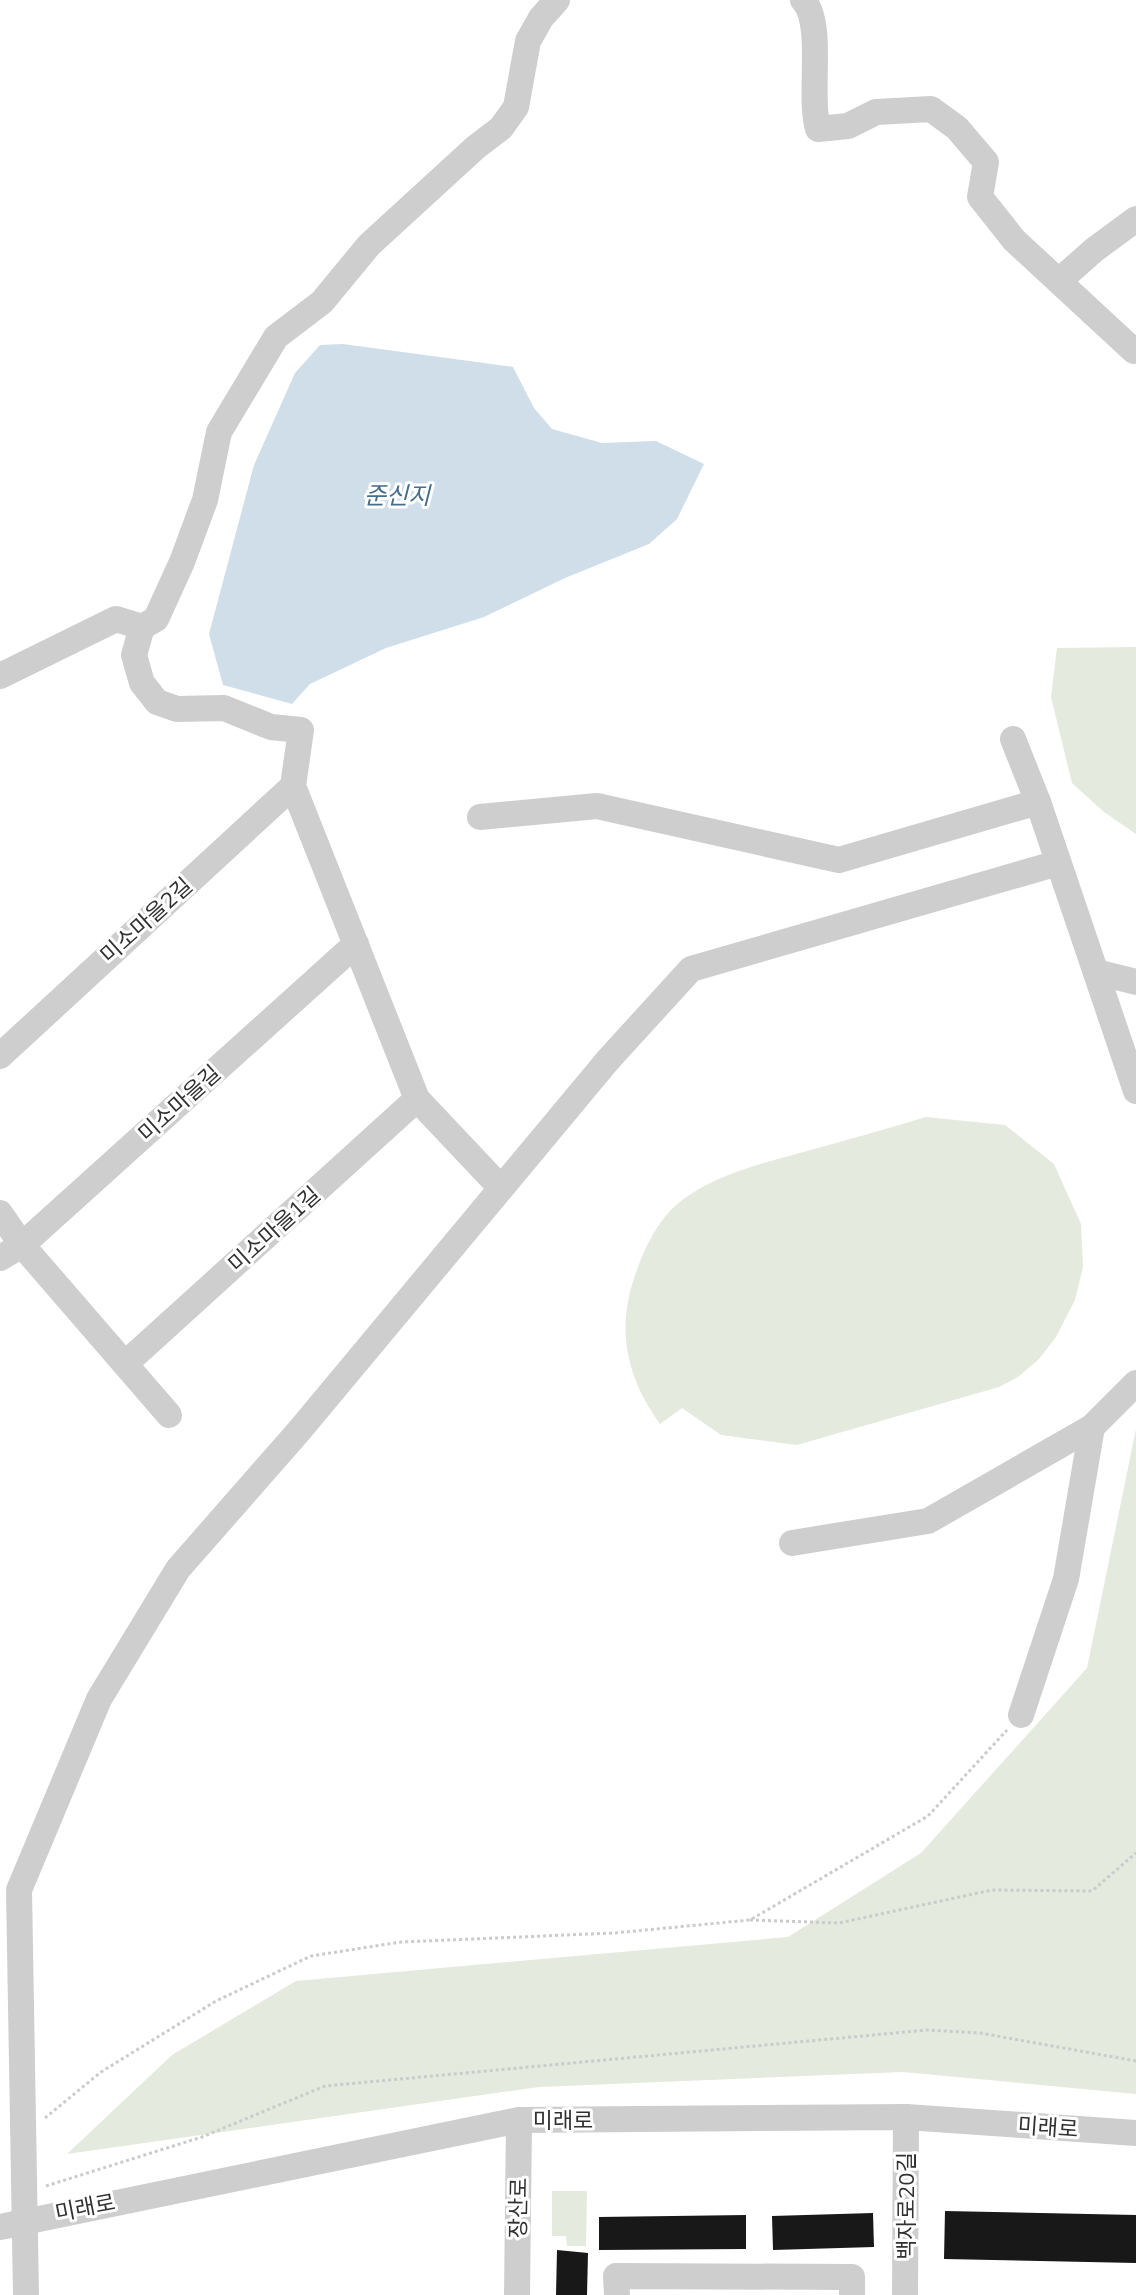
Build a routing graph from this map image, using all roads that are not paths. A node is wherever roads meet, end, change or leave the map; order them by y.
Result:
1 (557, 0) edge
2 (803, 0) edge
3 (1136, 219) edge
4 (1059, 281) junction
5 (1134, 351) dead end
6 (142, 627) junction
7 (0, 676) edge
8 (1013, 739) dead end
9 (293, 786) junction
10 (1038, 801) junction
11 (480, 817) dead end
12 (1058, 863) junction
13 (356, 944) junction
14 (1096, 972) junction
15 (1136, 982) edge
16 (0, 1056) edge
17 (1136, 1091) edge
18 (417, 1099) junction
19 (501, 1188) junction
20 (0, 1213) edge
21 (22, 1245) junction
22 (0, 1258) edge
23 (125, 1364) junction
24 (1136, 1383) edge
25 (169, 1415) dead end
26 (1092, 1427) junction
27 (792, 1543) dead end
28 (1021, 1715) road end
29 (906, 2117) junction
30 (519, 2120) junction
31 (1136, 2133) edge
32 (24, 2220) junction
33 (0, 2227) edge
34 (752, 2286) edge
35 (26, 2295) edge
36 (517, 2295) edge
37 (617, 2295) edge
38 (852, 2295) edge
39 (905, 2295) edge

1 - 6 street
2 - 4 street
3 - 4 street
4 - 5 street
6 - 7 street
6 - 9 street
8 - 10 street
9 - 13 street
9 - 16 street, 미소마을2길
10 - 11 street
10 - 12 street
12 - 14 street
12 - 19 street
13 - 18 street
13 - 21 street, 미소마을길
14 - 15 street
14 - 17 street
18 - 19 street
18 - 23 street, 미소마을1길
19 - 32 street
20 - 21 street
21 - 22 street, 미소마을길
21 - 23 street
23 - 25 street
24 - 26 street
26 - 27 street
26 - 28 street
29 - 30 street, 미래로
29 - 31 street, 미래로
29 - 39 street, 백자로20길
30 - 32 street, 미래로
30 - 36 street, 장산로
32 - 33 street, 미래로
32 - 35 street
34 - 37 street
34 - 38 street

